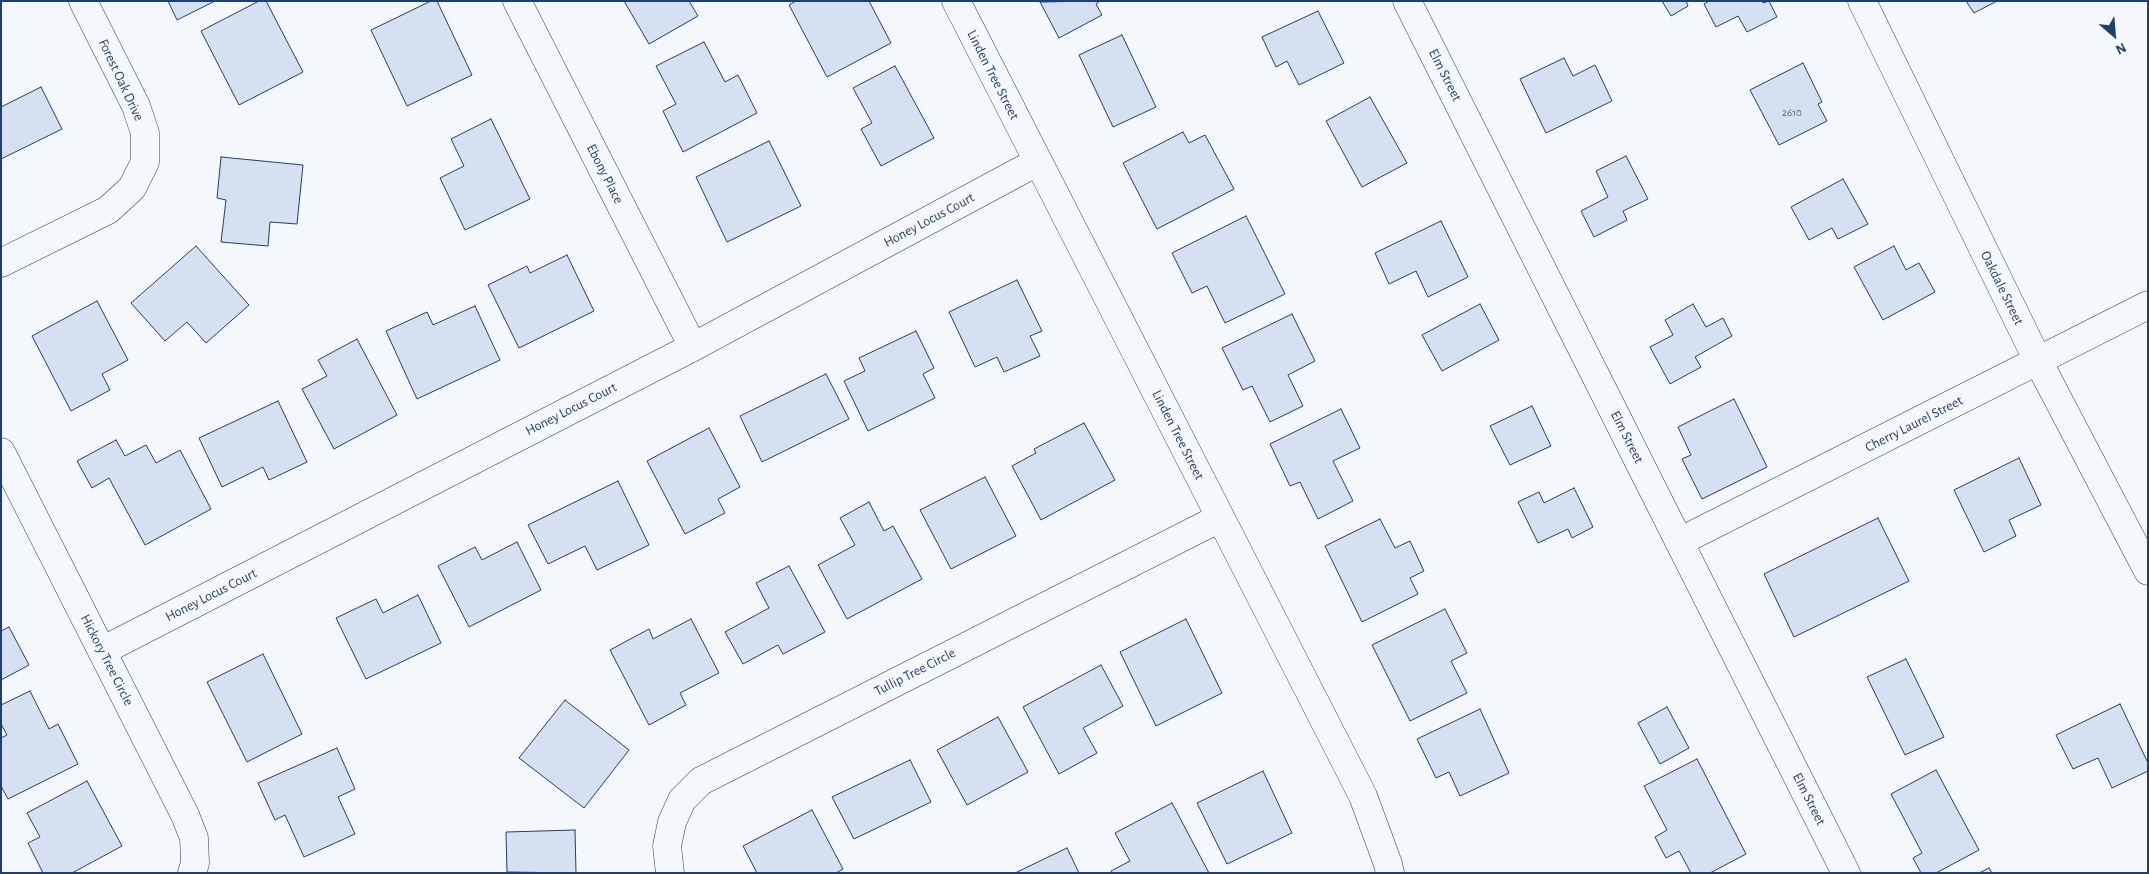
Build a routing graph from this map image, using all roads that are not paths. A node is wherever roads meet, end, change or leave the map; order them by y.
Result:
1 (83, 1) edge
2 (517, 1) edge
3 (956, 1) edge
4 (1408, 1) edge
5 (1862, 1) edge
6 (1037, 162) junction
7 (1, 263) edge
8 (2148, 305) edge
9 (693, 347) junction
10 (2038, 361) junction
11 (1, 452) edge
12 (1220, 518) junction
13 (1680, 542) junction
14 (2148, 571) edge
15 (102, 651) junction
16 (1383, 870) edge
17 (192, 873) edge
18 (670, 873) edge
19 (1846, 873) edge

1 - 7 street, Forest Oak Drive
2 - 9 street, Ebony Place
3 - 6 street, Linden Tree Street
4 - 13 street, Elm Street
5 - 10 street, Oakdale Street
6 - 9 street, Honey Locus Court
6 - 12 street, Linden Tree Street
8 - 10 street, Cherry Laurel Street
9 - 15 street, Honey Locus Court
10 - 13 street, Cherry Laurel Street
10 - 14 street, Oakdale Street
11 - 15 street, Hickory Tree Circle
12 - 16 street, Linden Tree Street
12 - 18 street, Tullip Tree Circle
13 - 19 street, Elm Street
15 - 17 street, Hickory Tree Circle

